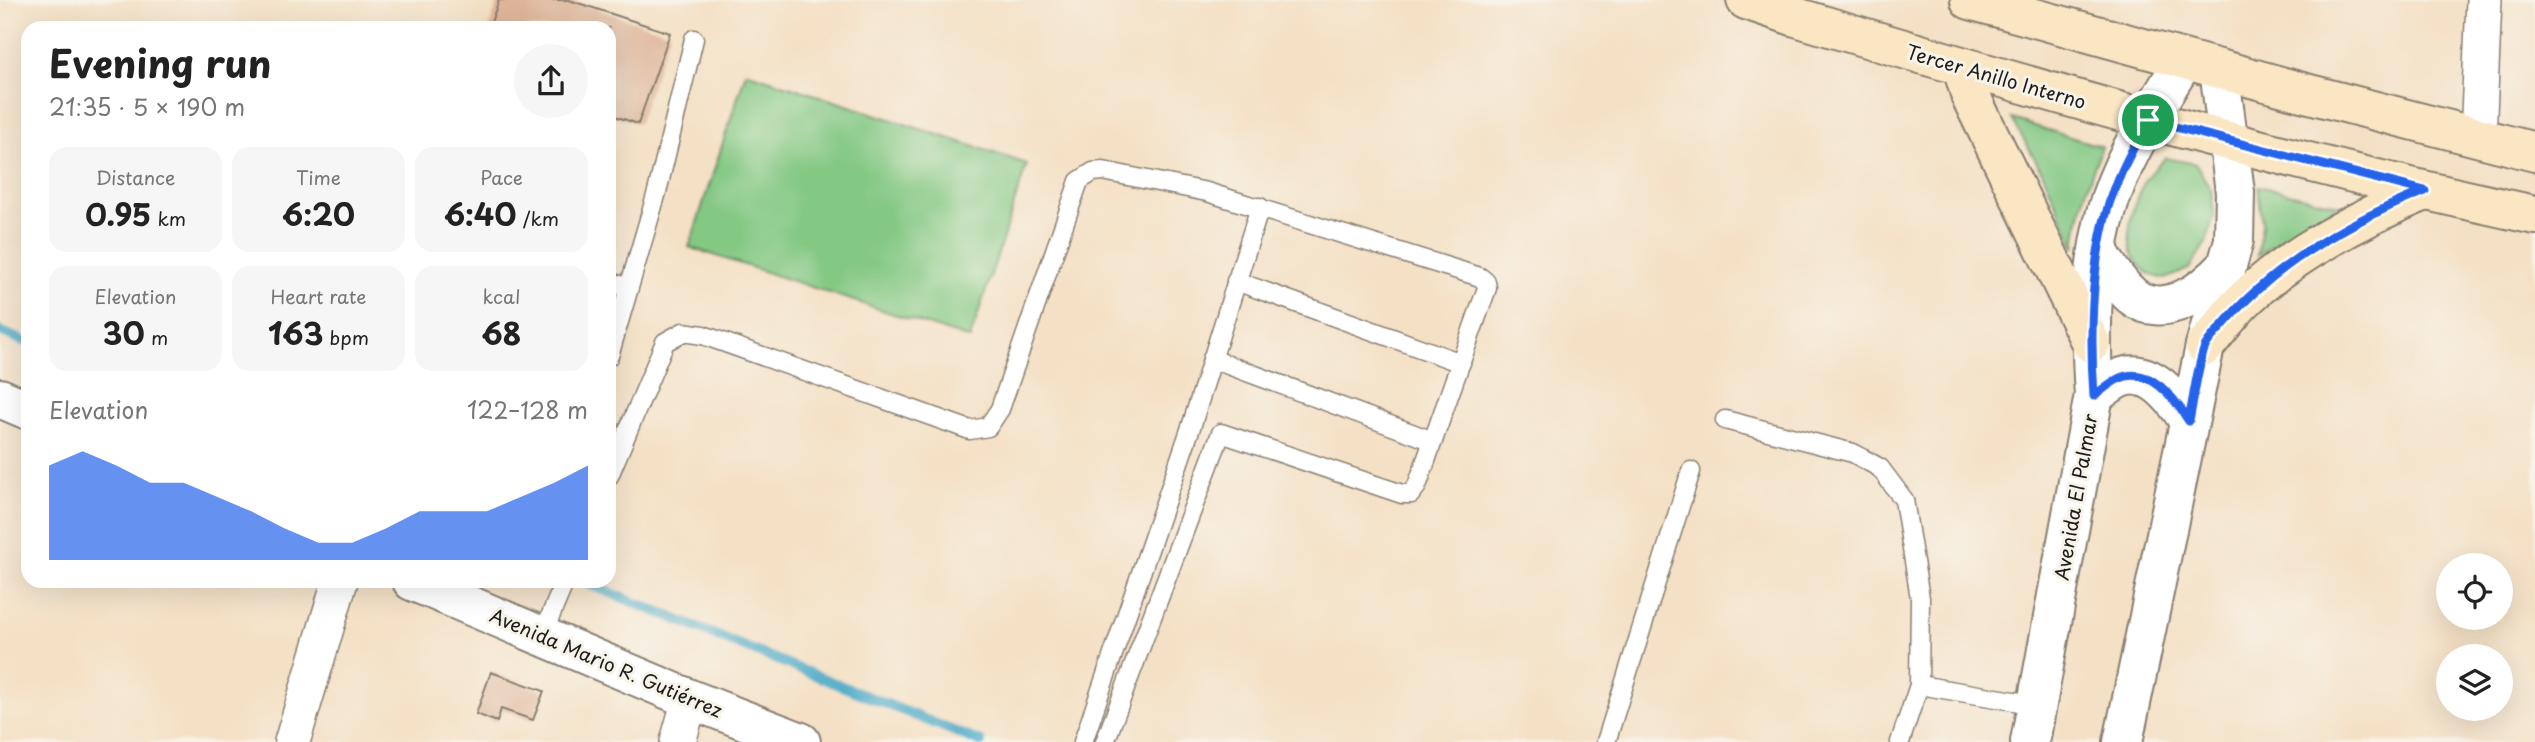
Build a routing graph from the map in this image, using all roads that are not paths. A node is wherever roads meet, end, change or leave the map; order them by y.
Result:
1 (1745, 0) edge
2 (1970, 0) edge
3 (2484, 0) edge
4 (694, 39) dead end
5 (2201, 65) junction
6 (1962, 67) junction
7 (2148, 120) junction
8 (2478, 138) junction
9 (2229, 141) junction
10 (2535, 152) edge
11 (2425, 191) junction
12 (1260, 207) junction
13 (2535, 215) edge
14 (2099, 252) junction
15 (2227, 266) junction
16 (1236, 281) junction
17 (616, 284) edge
18 (628, 288) junction
19 (616, 331) edge
20 (2091, 343) junction
21 (2205, 346) junction
22 (1212, 359) junction
23 (1461, 363) junction
24 (2094, 396) junction
25 (0, 398) edge
26 (21, 407) edge
27 (1725, 420) dead end
28 (2189, 421) junction
29 (1192, 424) junction
30 (1221, 433) junction
31 (1433, 441) junction
32 (616, 459) edge
33 (1691, 471) dead end
34 (338, 588) edge
35 (429, 588) edge
36 (562, 589) edge
37 (542, 636) junction
38 (1919, 685) junction
39 (690, 699) junction
40 (2038, 705) junction
41 (292, 742) edge
42 (678, 742) edge
43 (801, 742) edge
44 (1083, 742) edge
45 (1105, 742) edge
46 (1606, 742) edge
47 (1900, 742) edge
48 (2030, 742) edge
49 (2123, 742) edge

1 - 6 main road, Tercer Anillo Interno
2 - 5 main road
3 - 8 street
4 - 18 lane
5 - 7 street, Avenida El Palmar
5 - 8 main road
5 - 9 street
6 - 7 main road, Tercer Anillo Interno
6 - 20 main road
7 - 9 main road, Tercer Anillo Interno
7 - 14 street, Avenida El Palmar
8 - 10 main road
9 - 11 main road, Tercer Anillo Interno
9 - 15 street
11 - 13 main road, Tercer Anillo Interno
11 - 21 main road
12 - 16 lane
12 - 23 lane
12 - 32 lane
14 - 15 street
14 - 20 street, Avenida El Palmar
15 - 21 street
16 - 22 lane
16 - 23 lane
17 - 18 lane
18 - 19 lane
20 - 24 street, Avenida El Palmar
21 - 28 street
22 - 29 lane
22 - 31 lane
23 - 31 lane
24 - 28 street
24 - 40 street, Avenida El Palmar
25 - 26 street
27 - 38 lane
28 - 49 street
29 - 30 lane
29 - 44 lane
30 - 31 lane
30 - 45 lane
33 - 46 lane
34 - 41 street
35 - 37 street, Avenida Mario R. Gutiérrez
36 - 37 lane
37 - 39 street, Avenida Mario R. Gutiérrez
38 - 40 lane
38 - 47 lane
39 - 42 street
39 - 43 street, Avenida Mario R. Gutiérrez
40 - 48 street, Avenida El Palmar

